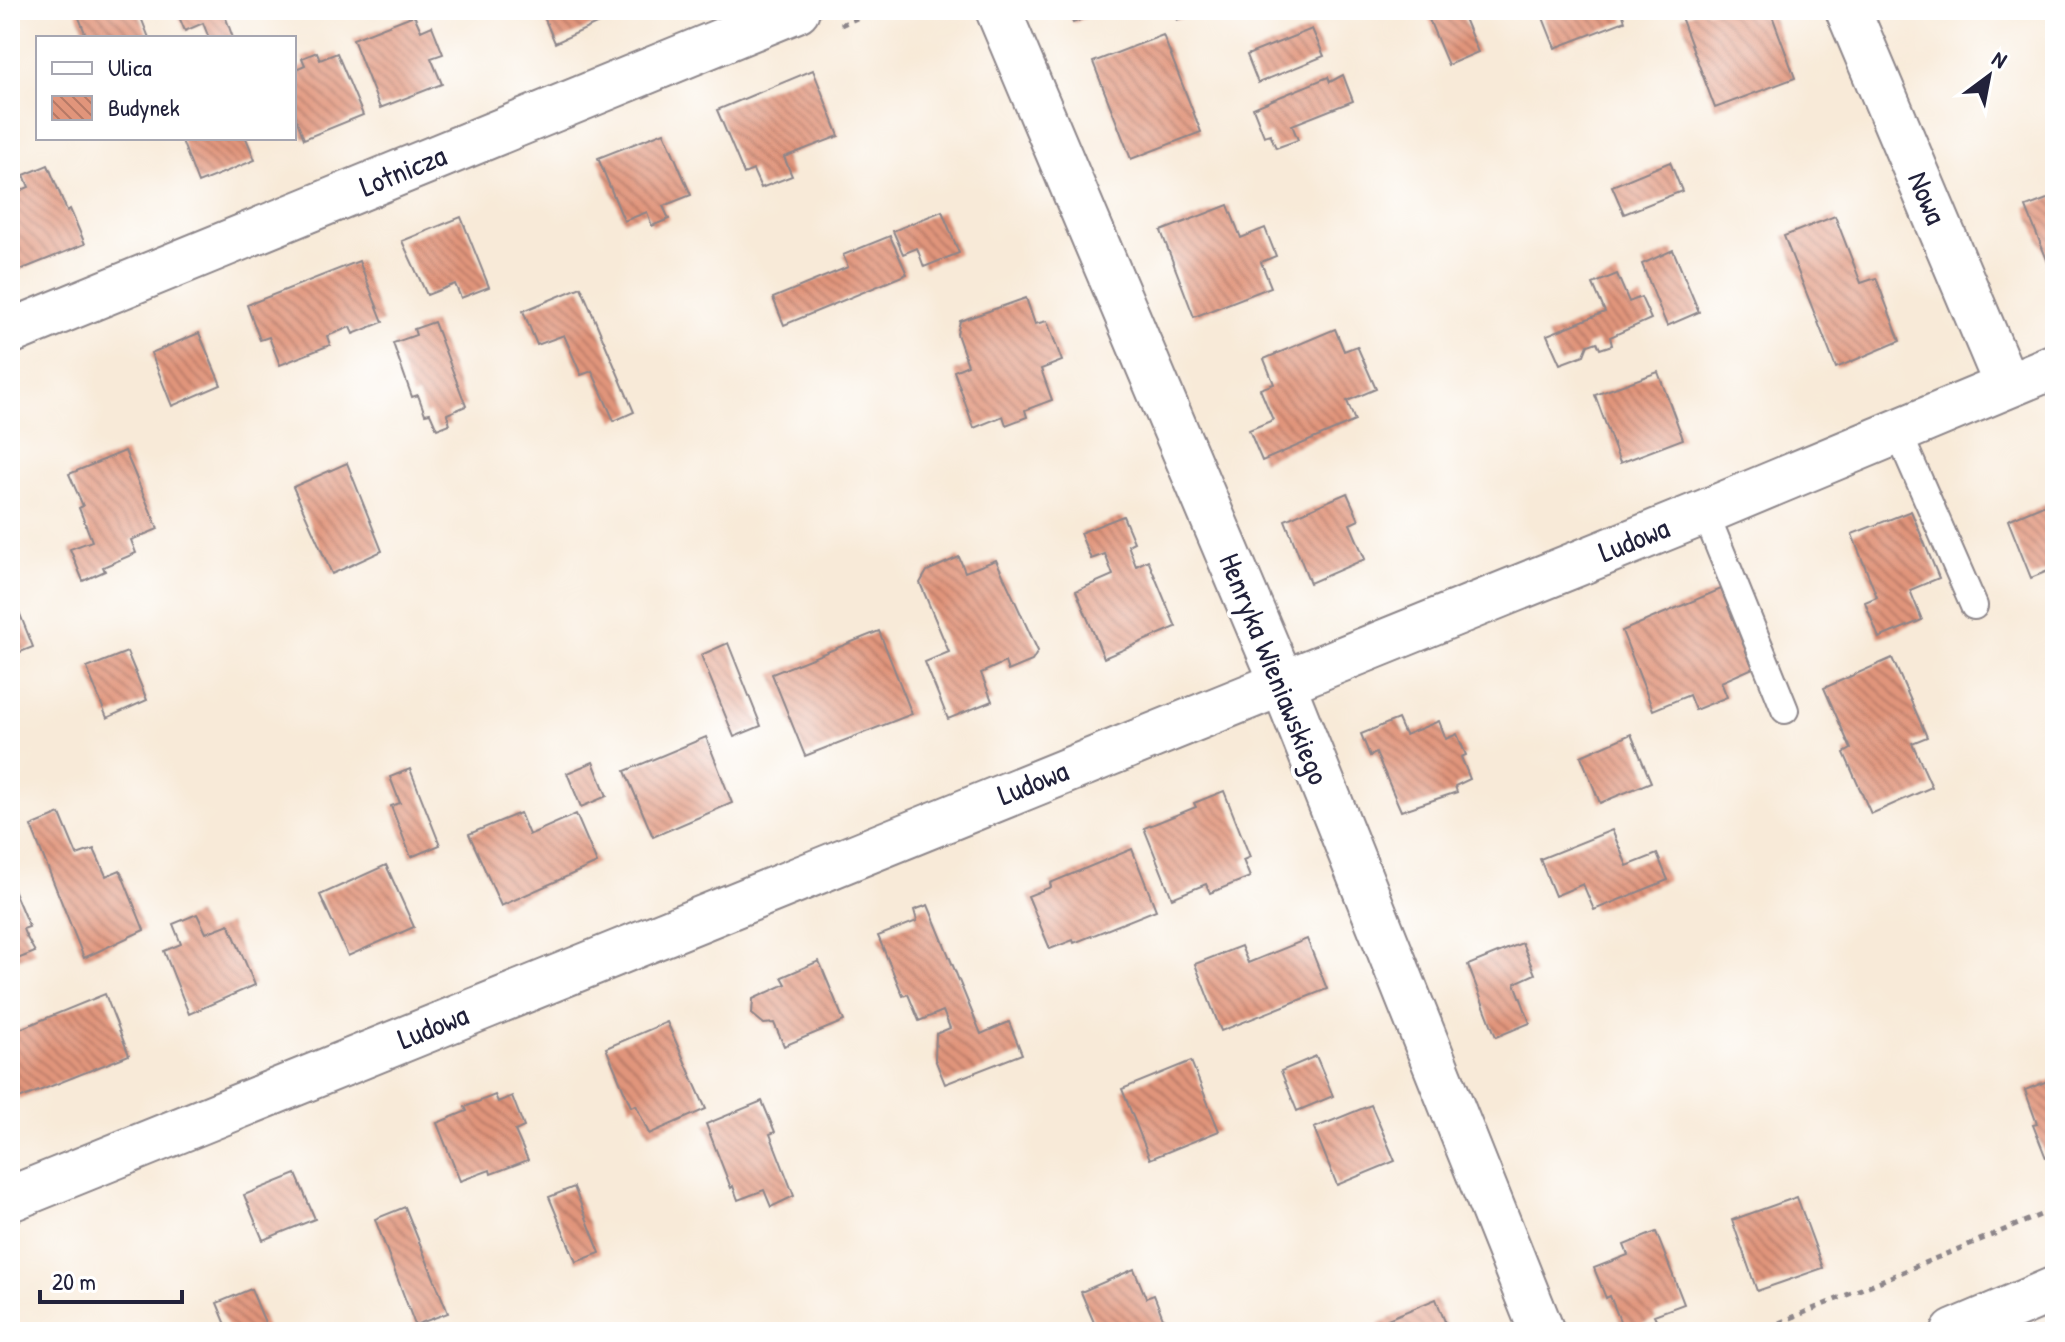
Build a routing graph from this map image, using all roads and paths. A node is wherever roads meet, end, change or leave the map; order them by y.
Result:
1 (797, 10) edge
2 (998, 10) edge
3 (1848, 10) edge
4 (10, 332) edge
5 (2055, 366) edge
6 (2007, 386) junction
7 (1898, 432) junction
8 (1705, 512) junction
9 (1974, 606) dead end
10 (1282, 682) junction
11 (1785, 710) dead end
12 (10, 1199) edge
13 (2055, 1209) edge
14 (2055, 1289) edge
15 (1542, 1332) edge
16 (1757, 1332) edge
17 (1954, 1332) edge

1 - 4 street, Lotnicza
2 - 10 street, Henryka Wieniawskiego
3 - 6 street, Nowa
5 - 6 street, Ludowa
6 - 7 street, Ludowa
7 - 8 street, Ludowa
7 - 9 lane
8 - 10 street, Ludowa
8 - 11 lane
10 - 12 street, Ludowa
10 - 15 street, Henryka Wieniawskiego
13 - 16 path
14 - 17 street

